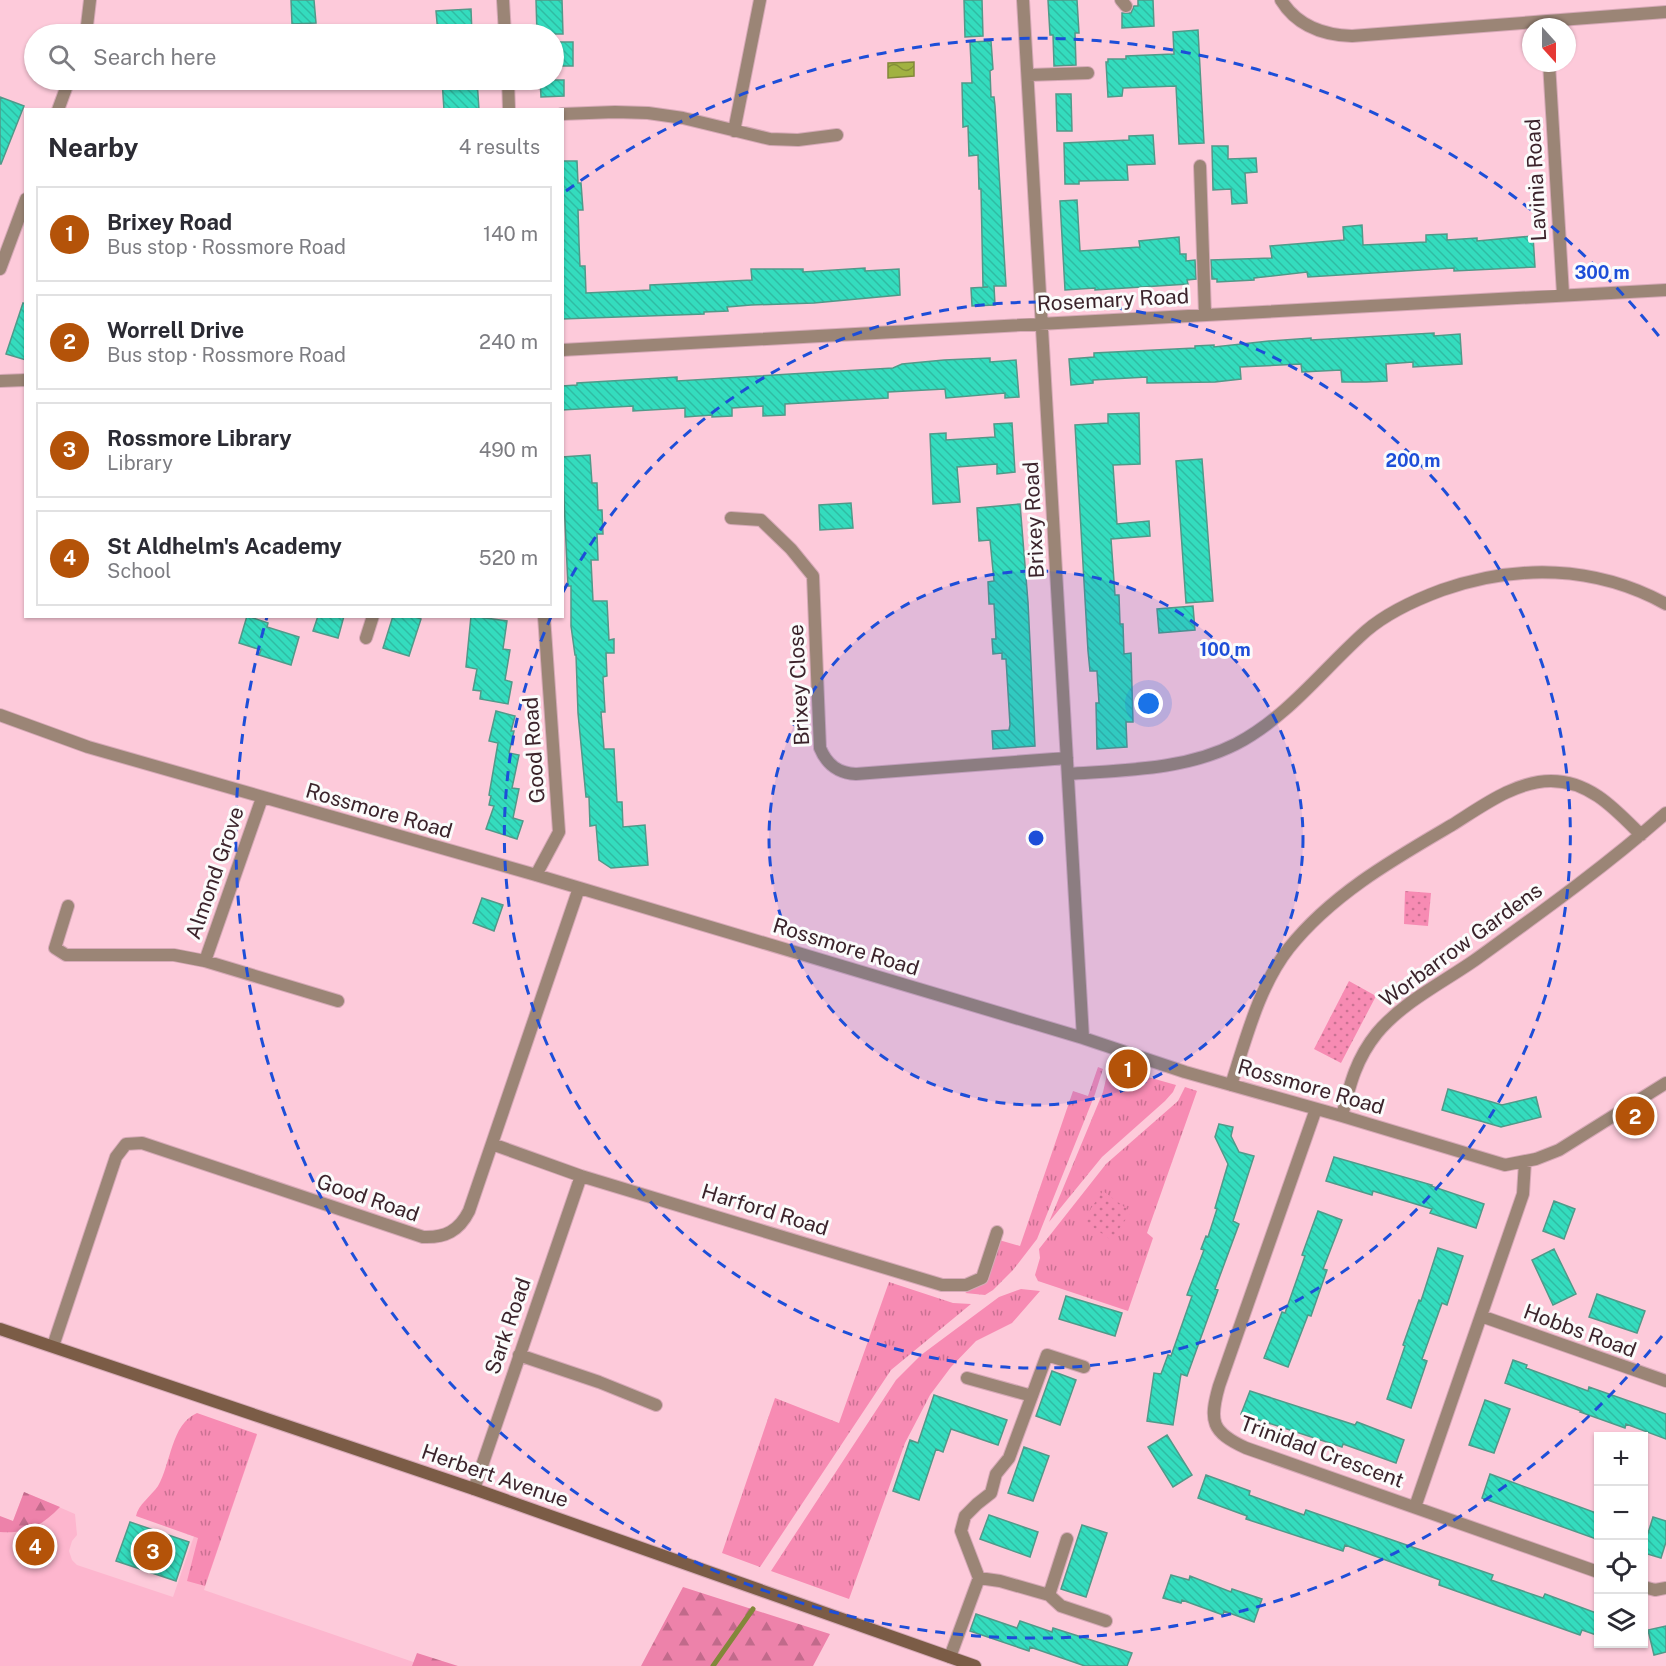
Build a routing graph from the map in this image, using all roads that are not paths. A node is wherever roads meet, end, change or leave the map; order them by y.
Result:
1 (90, 0) edge
2 (503, 0) edge
3 (760, 0) edge
4 (1023, 0) edge
5 (1281, 0) edge
6 (1666, 12) edge
7 (1576, 21) edge
8 (87, 24) edge
9 (504, 24) edge
10 (1522, 25) edge
11 (1550, 72) edge
12 (1088, 73) dead end
13 (1028, 75) junction
14 (65, 90) edge
15 (508, 90) edge
16 (59, 108) edge
17 (509, 108) edge
18 (564, 114) edge
19 (734, 131) junction
20 (837, 135) dead end
21 (1200, 166) dead end
22 (24, 204) edge
23 (0, 269) edge
24 (1666, 290) edge
25 (1563, 294) junction
26 (1205, 314) junction
27 (1042, 323) junction
28 (564, 350) edge
29 (24, 380) edge
30 (0, 381) edge
31 (731, 518) dead end
32 (1666, 604) edge
33 (372, 618) edge
34 (544, 618) edge
35 (366, 638) dead end
36 (0, 715) edge
37 (1067, 758) junction
38 (1068, 774) junction
39 (262, 798) junction
40 (1666, 813) edge
41 (1641, 835) junction
42 (537, 875) junction
43 (579, 888) junction
44 (68, 906) dead end
45 (205, 962) junction
46 (338, 1001) dead end
47 (1083, 1038) junction
48 (1666, 1083) edge
49 (1231, 1085) junction
50 (1316, 1108) junction
51 (1342, 1116) junction
52 (492, 1144) junction
53 (1525, 1162) junction
54 (580, 1176) junction
55 (997, 1232) dead end
56 (1481, 1316) junction
57 (0, 1329) edge
58 (53, 1347) junction
59 (519, 1354) junction
60 (1084, 1367) dead end
61 (968, 1377) dead end
62 (1666, 1381) edge
63 (1032, 1396) junction
64 (656, 1405) dead end
65 (474, 1489) junction
66 (1415, 1507) junction
67 (1067, 1539) dead end
68 (1594, 1570) edge
69 (979, 1578) junction
70 (1648, 1588) edge
71 (1666, 1588) edge
72 (1048, 1596) junction
73 (1106, 1621) dead end
74 (950, 1657) junction
75 (975, 1666) edge

1 - 8 street
2 - 9 street
3 - 19 street
4 - 13 street, Brixey Road
5 - 10 street
6 - 7 street
11 - 25 street, Lavinia Road
12 - 13 street
13 - 27 street, Brixey Road
14 - 16 street
15 - 17 street
18 - 19 street
19 - 20 street
21 - 26 street
22 - 23 street
24 - 25 street, Rosemary Road
25 - 26 street, Rosemary Road
26 - 27 street, Rosemary Road
27 - 28 street, Rosemary Road
27 - 37 street, Brixey Road
29 - 30 street
31 - 37 street, Brixey Close
32 - 38 street
33 - 35 street
34 - 42 street, Good Road
36 - 39 street, Rossmore Road
37 - 38 street, Brixey Road
38 - 47 street, Brixey Road
39 - 42 street, Rossmore Road
39 - 45 street, Almond Grove
40 - 41 street, Worbarrow Gardens
41 - 49 street
41 - 51 street, Worbarrow Gardens
42 - 43 street, Rossmore Road
43 - 47 street, Rossmore Road
43 - 52 street, Good Road
44 - 45 street, Almond Grove
45 - 46 street, Almond Grove
47 - 49 street, Rossmore Road
48 - 53 street, Rossmore Road
49 - 50 street, Rossmore Road
50 - 51 street, Rossmore Road
50 - 66 street, Trinidad Crescent
51 - 53 street, Rossmore Road
52 - 54 street, Harford Road
52 - 58 street, Good Road
53 - 56 street
54 - 55 street, Harford Road
54 - 59 street, Sark Road
56 - 62 street, Hobbs Road
56 - 66 street
57 - 58 street, Herbert Avenue
58 - 65 street, Herbert Avenue
59 - 64 street
59 - 65 street, Sark Road
60 - 63 street
61 - 63 street
63 - 69 street
65 - 74 street, Herbert Avenue
66 - 68 street, Trinidad Crescent
67 - 72 street
69 - 72 street
69 - 74 street
70 - 71 street
72 - 73 street
74 - 75 street, Herbert Avenue

